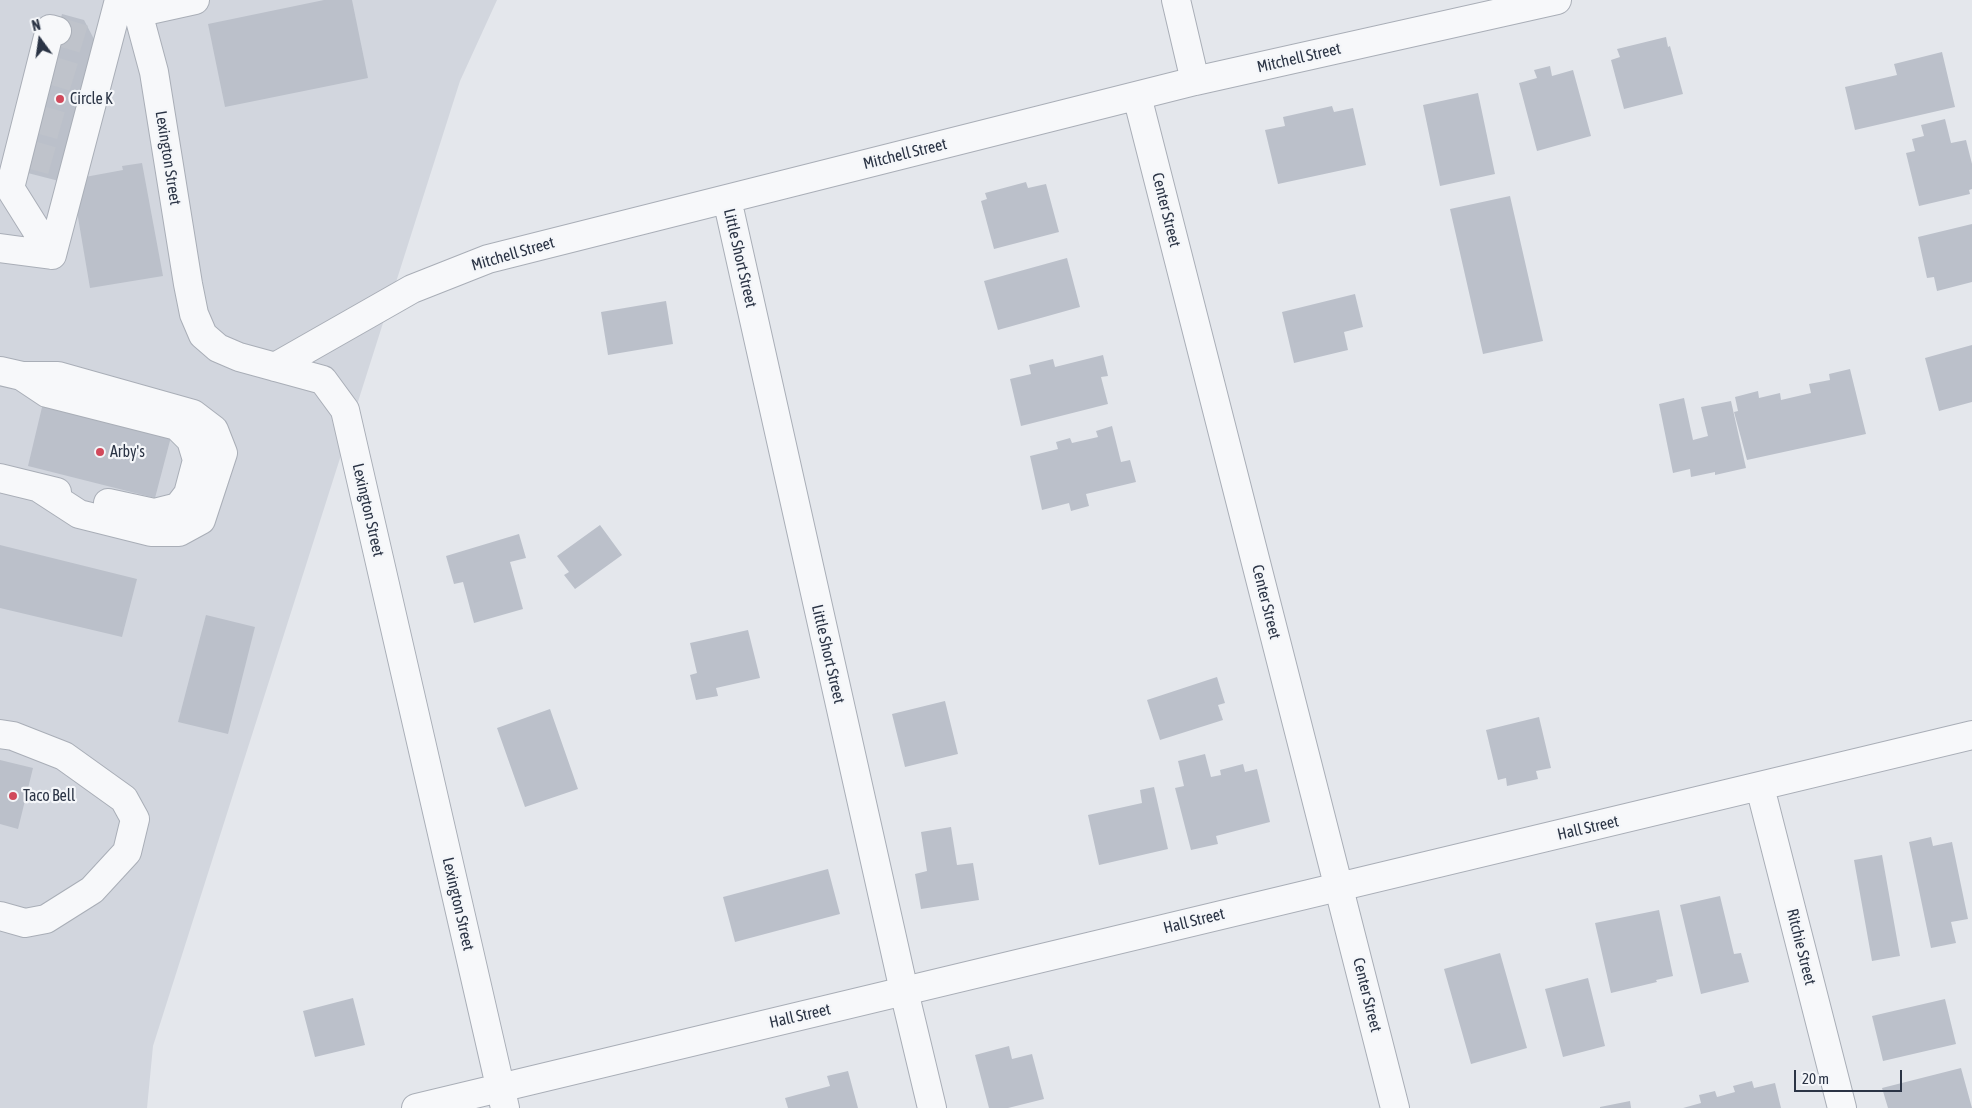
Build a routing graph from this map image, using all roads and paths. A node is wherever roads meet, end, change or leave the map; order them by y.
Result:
1 (195, 0) edge
2 (1176, 0) edge
3 (1557, 0) edge
4 (128, 4) edge
5 (58, 31) dead end
6 (1195, 81) junction
7 (1137, 96) junction
8 (727, 199) junction
9 (0, 248) edge
10 (52, 255) junction
11 (275, 367) junction
12 (11, 374) edge
13 (0, 478) edge
14 (0, 734) edge
15 (1972, 735) edge
16 (1760, 787) junction
17 (1339, 886) junction
18 (0, 916) edge
19 (904, 991) junction
20 (502, 1098) edge
21 (416, 1108) edge
22 (932, 1108) edge
23 (1396, 1108) edge
24 (1842, 1108) edge

1 - 4 street
2 - 6 street
3 - 6 street, Mitchell Street
4 - 10 street
4 - 11 street, Lexington Street
5 - 10 street
6 - 7 street, Mitchell Street
7 - 8 street, Mitchell Street
7 - 17 street, Center Street
8 - 11 street, Mitchell Street
8 - 19 street, Little Short Street
9 - 10 street
11 - 20 street, Lexington Street
12 - 13 street
14 - 18 street
15 - 16 street, Hall Street
16 - 17 street, Hall Street
16 - 24 street, Ritchie Street
17 - 19 street, Hall Street
17 - 23 street, Center Street
19 - 20 street, Hall Street
19 - 22 street, Little Short Street
20 - 21 street, Hall Street

